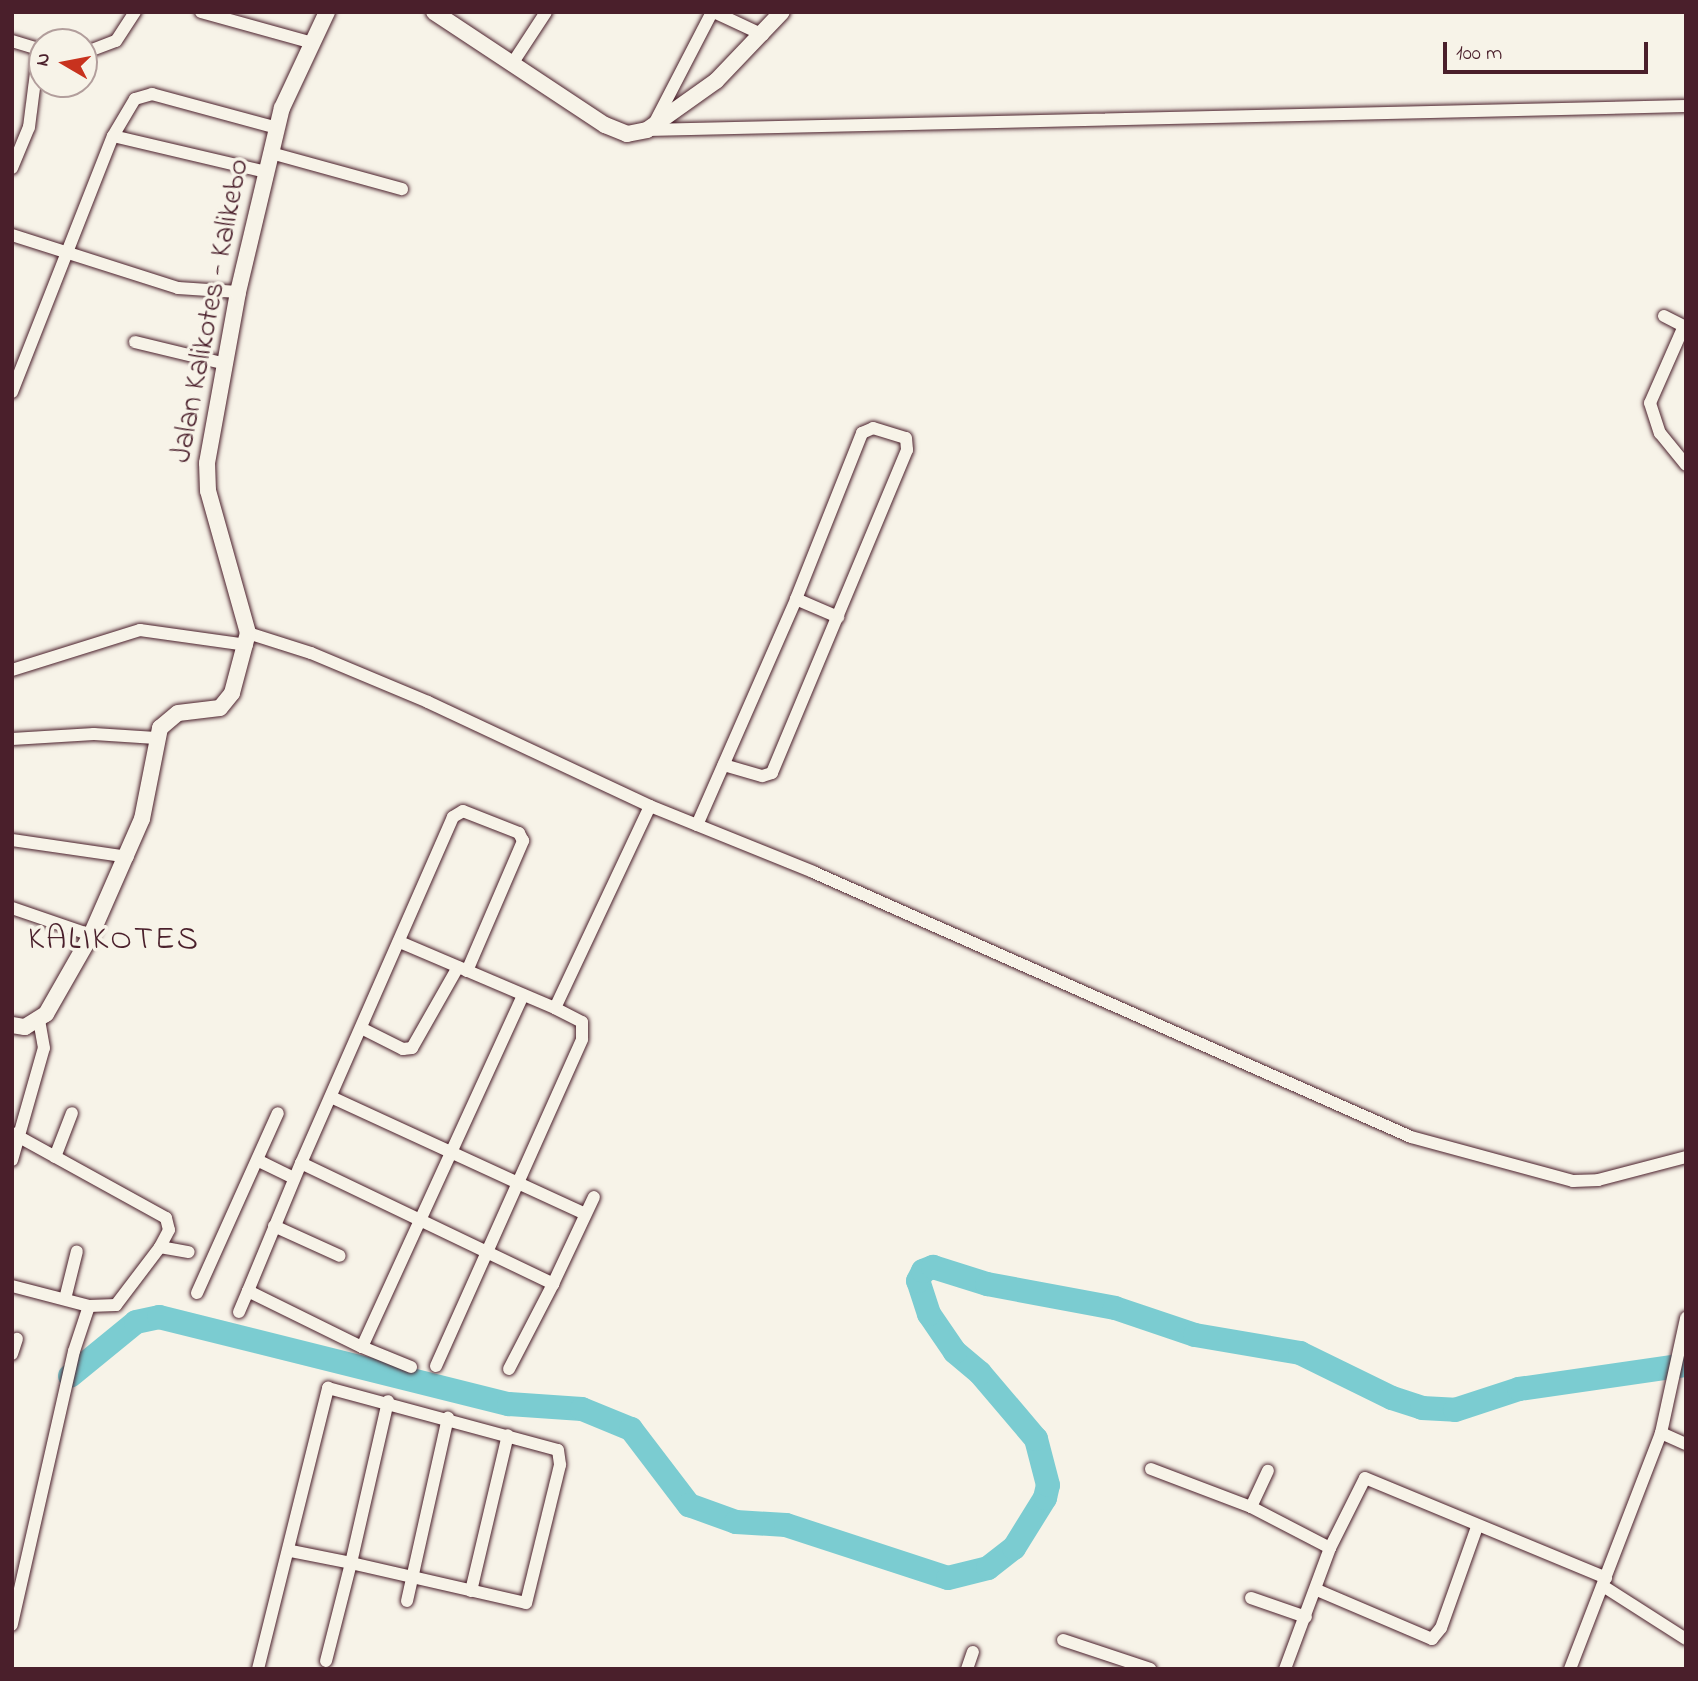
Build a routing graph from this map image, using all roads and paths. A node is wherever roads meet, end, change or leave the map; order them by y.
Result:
1 (135, 12) edge
2 (201, 12) edge
3 (327, 12) edge
4 (434, 12) edge
5 (546, 12) edge
6 (713, 12) edge
7 (782, 12) edge
8 (763, 35) junction
9 (313, 43) junction
10 (98, 48) edge
11 (512, 64) junction
12 (34, 98) edge
13 (1686, 106) edge
14 (650, 127) junction
15 (277, 128) junction
16 (113, 136) junction
17 (18, 139) edge
18 (271, 153) junction
19 (12, 168) edge
20 (267, 172) junction
21 (401, 189) dead end
22 (12, 235) edge
23 (68, 253) junction
24 (238, 292) junction
25 (1664, 316) dead end
26 (1685, 327) edge
27 (135, 342) dead end
28 (226, 364) junction
29 (12, 392) edge
30 (1686, 465) edge
31 (796, 599) junction
32 (838, 617) junction
33 (247, 639) junction
34 (12, 670) edge
35 (156, 738) junction
36 (12, 739) edge
37 (724, 765) junction
38 (650, 806) junction
39 (697, 825) junction
40 (12, 840) edge
41 (128, 857) junction
42 (12, 908) edge
43 (91, 934) junction
44 (400, 942) junction
45 (463, 969) junction
46 (523, 995) junction
47 (555, 1007) junction
48 (39, 1020) junction
49 (12, 1025) edge
50 (360, 1028) junction
51 (331, 1097) junction
52 (72, 1113) dead end
53 (278, 1113) dead end
54 (16, 1135) edge
55 (451, 1150) junction
56 (55, 1157) junction
57 (1686, 1157) edge
58 (12, 1160) edge
59 (259, 1161) junction
60 (301, 1163) junction
61 (294, 1178) junction
62 (517, 1182) junction
63 (594, 1197) dead end
64 (585, 1214) junction
65 (418, 1221) junction
66 (274, 1226) junction
67 (160, 1247) junction
68 (77, 1251) dead end
69 (189, 1252) dead end
70 (488, 1253) junction
71 (340, 1256) dead end
72 (552, 1284) junction
73 (12, 1286) edge
74 (248, 1291) junction
75 (197, 1293) dead end
76 (65, 1299) junction
77 (89, 1306) junction
78 (239, 1312) dead end
79 (1686, 1318) edge
80 (17, 1339) dead end
81 (362, 1347) junction
82 (12, 1354) edge
83 (436, 1366) dead end
84 (411, 1367) dead end
85 (509, 1369) dead end
86 (388, 1401) junction
87 (448, 1418) junction
88 (1661, 1433) junction
89 (508, 1435) junction
90 (1686, 1444) edge
91 (1151, 1469) dead end
92 (1268, 1471) dead end
93 (1251, 1507) junction
94 (1477, 1527) junction
95 (1331, 1548) junction
96 (291, 1551) junction
97 (351, 1563) junction
98 (411, 1577) junction
99 (1604, 1582) junction
100 (1317, 1590) junction
101 (471, 1591) junction
102 (1251, 1598) dead end
103 (407, 1601) dead end
104 (1306, 1617) junction
105 (12, 1625) edge
106 (1686, 1639) edge
107 (1063, 1640) dead end
108 (973, 1652) dead end
109 (326, 1661) dead end
110 (258, 1669) edge
111 (967, 1669) edge
112 (1150, 1669) edge
113 (1286, 1669) edge
114 (1570, 1669) edge

1 - 10 street
2 - 9 street
3 - 9 street, Jalan Kalikotes - Kalikebo
4 - 11 street
5 - 11 street
6 - 8 street
6 - 14 street
7 - 8 street
8 - 14 street
9 - 15 street, Jalan Kalikotes - Kalikebo
11 - 14 street
12 - 17 street
13 - 14 street
15 - 16 street
15 - 18 street, Jalan Kalikotes - Kalikebo
16 - 20 street
16 - 23 street
17 - 19 street
18 - 20 street, Jalan Kalikotes - Kalikebo
18 - 21 street
20 - 24 street, Jalan Kalikotes - Kalikebo
22 - 23 street
23 - 24 street
23 - 29 street
24 - 28 street, Jalan Kalikotes - Kalikebo
25 - 26 street
26 - 30 street
27 - 28 street
28 - 33 street, Jalan Kalikotes - Kalikebo
31 - 32 street
31 - 32 street
31 - 37 street
32 - 37 street
33 - 34 street
33 - 35 street
33 - 38 street
35 - 36 street
35 - 41 street
37 - 39 street
38 - 39 street
38 - 47 street
39 - 57 street
40 - 41 street
41 - 43 street
42 - 43 street
43 - 48 street
44 - 45 street
44 - 45 street
44 - 50 street
45 - 46 street
45 - 50 street
46 - 47 street
46 - 55 street
47 - 62 street
48 - 49 street
48 - 54 street
50 - 51 street
51 - 55 street
51 - 60 street
52 - 56 street
53 - 59 street
54 - 56 street
54 - 58 street
55 - 62 street
55 - 65 street
56 - 67 street
59 - 61 street
59 - 75 street
60 - 61 street
60 - 65 street
61 - 66 street
62 - 64 street
62 - 70 street
63 - 64 street
64 - 72 street
65 - 70 street
65 - 81 street
66 - 71 street
66 - 74 street
67 - 69 street
67 - 77 street
68 - 76 street
70 - 72 street
70 - 83 street
72 - 85 street
73 - 76 street
74 - 78 street
74 - 81 street
76 - 77 street
77 - 105 street
79 - 88 street
80 - 82 street
81 - 84 street
86 - 87 street
86 - 96 street
86 - 97 street
87 - 89 street
87 - 98 street
88 - 90 street
88 - 99 street
89 - 101 street
89 - 101 street
91 - 93 street
92 - 93 street
93 - 95 street
94 - 95 street
94 - 99 street
94 - 100 street
95 - 100 street
96 - 97 street
96 - 110 street
97 - 98 street
97 - 109 street
98 - 101 street
98 - 103 street
99 - 106 street
99 - 114 street
100 - 104 street
102 - 104 street
104 - 113 street
107 - 112 street
108 - 111 street

